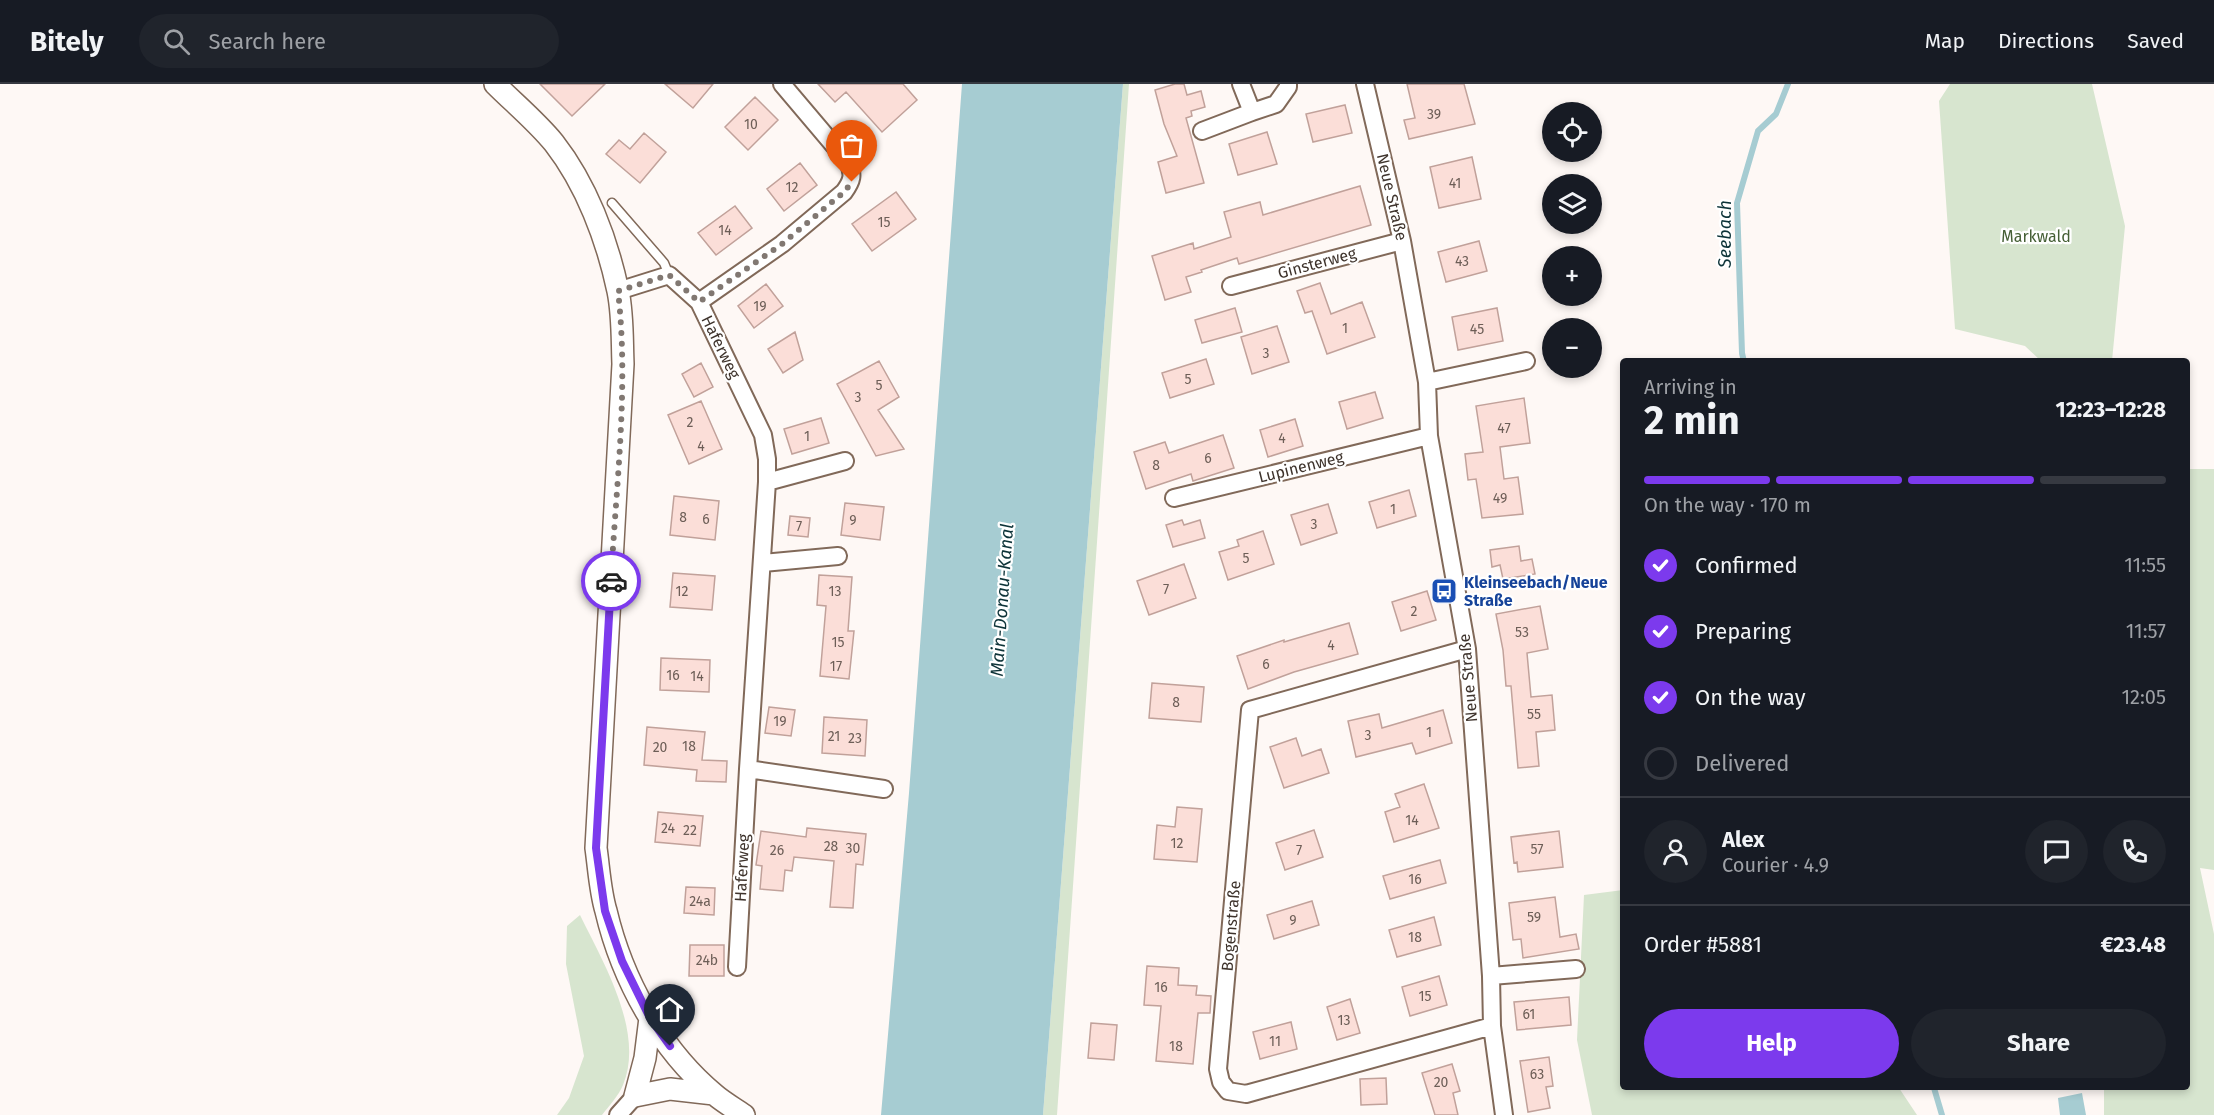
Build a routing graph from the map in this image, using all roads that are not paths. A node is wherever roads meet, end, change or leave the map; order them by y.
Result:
1 (495, 84) edge
2 (782, 84) edge
3 (1241, 84) edge
4 (1287, 84) edge
5 (1365, 84) edge
6 (1252, 112) junction
7 (1202, 131) dead end
8 (612, 203) dead end
9 (1402, 241) junction
10 (669, 275) junction
11 (1231, 286) dead end
12 (618, 291) junction
13 (699, 302) junction
14 (1526, 361) dead end
15 (1426, 382) junction
16 (1429, 436) junction
17 (845, 461) dead end
18 (767, 482) junction
19 (1174, 498) dead end
20 (838, 556) dead end
21 (763, 563) junction
22 (1467, 649) junction
23 (748, 769) junction
24 (884, 789) dead end
25 (737, 967) dead end
26 (1576, 969) dead end
27 (1491, 976) junction
28 (650, 1018) junction
29 (1492, 1026) junction
30 (714, 1094) junction
31 (635, 1096) junction
32 (618, 1115) edge
33 (744, 1115) edge
34 (1504, 1115) edge

1 - 12 street
2 - 13 street
3 - 6 street
4 - 6 street
5 - 9 street, Neue Straße
6 - 7 street
8 - 10 lane
9 - 11 street, Ginsterweg
9 - 15 street, Neue Straße
10 - 12 street
10 - 13 street, Haferweg
12 - 28 street
13 - 18 street, Haferweg
14 - 15 street
15 - 16 street, Neue Straße
16 - 19 street, Lupinenweg
16 - 22 street, Neue Straße
17 - 18 street
18 - 21 street, Haferweg
20 - 21 street
21 - 23 street, Haferweg
22 - 27 street, Neue Straße
22 - 29 street, Bogenstraße
23 - 24 street
23 - 25 street, Haferweg
26 - 27 street
27 - 29 street, Neue Straße
28 - 30 street
28 - 31 street
29 - 34 street, Neue Straße
30 - 31 street
30 - 33 street
31 - 32 street

